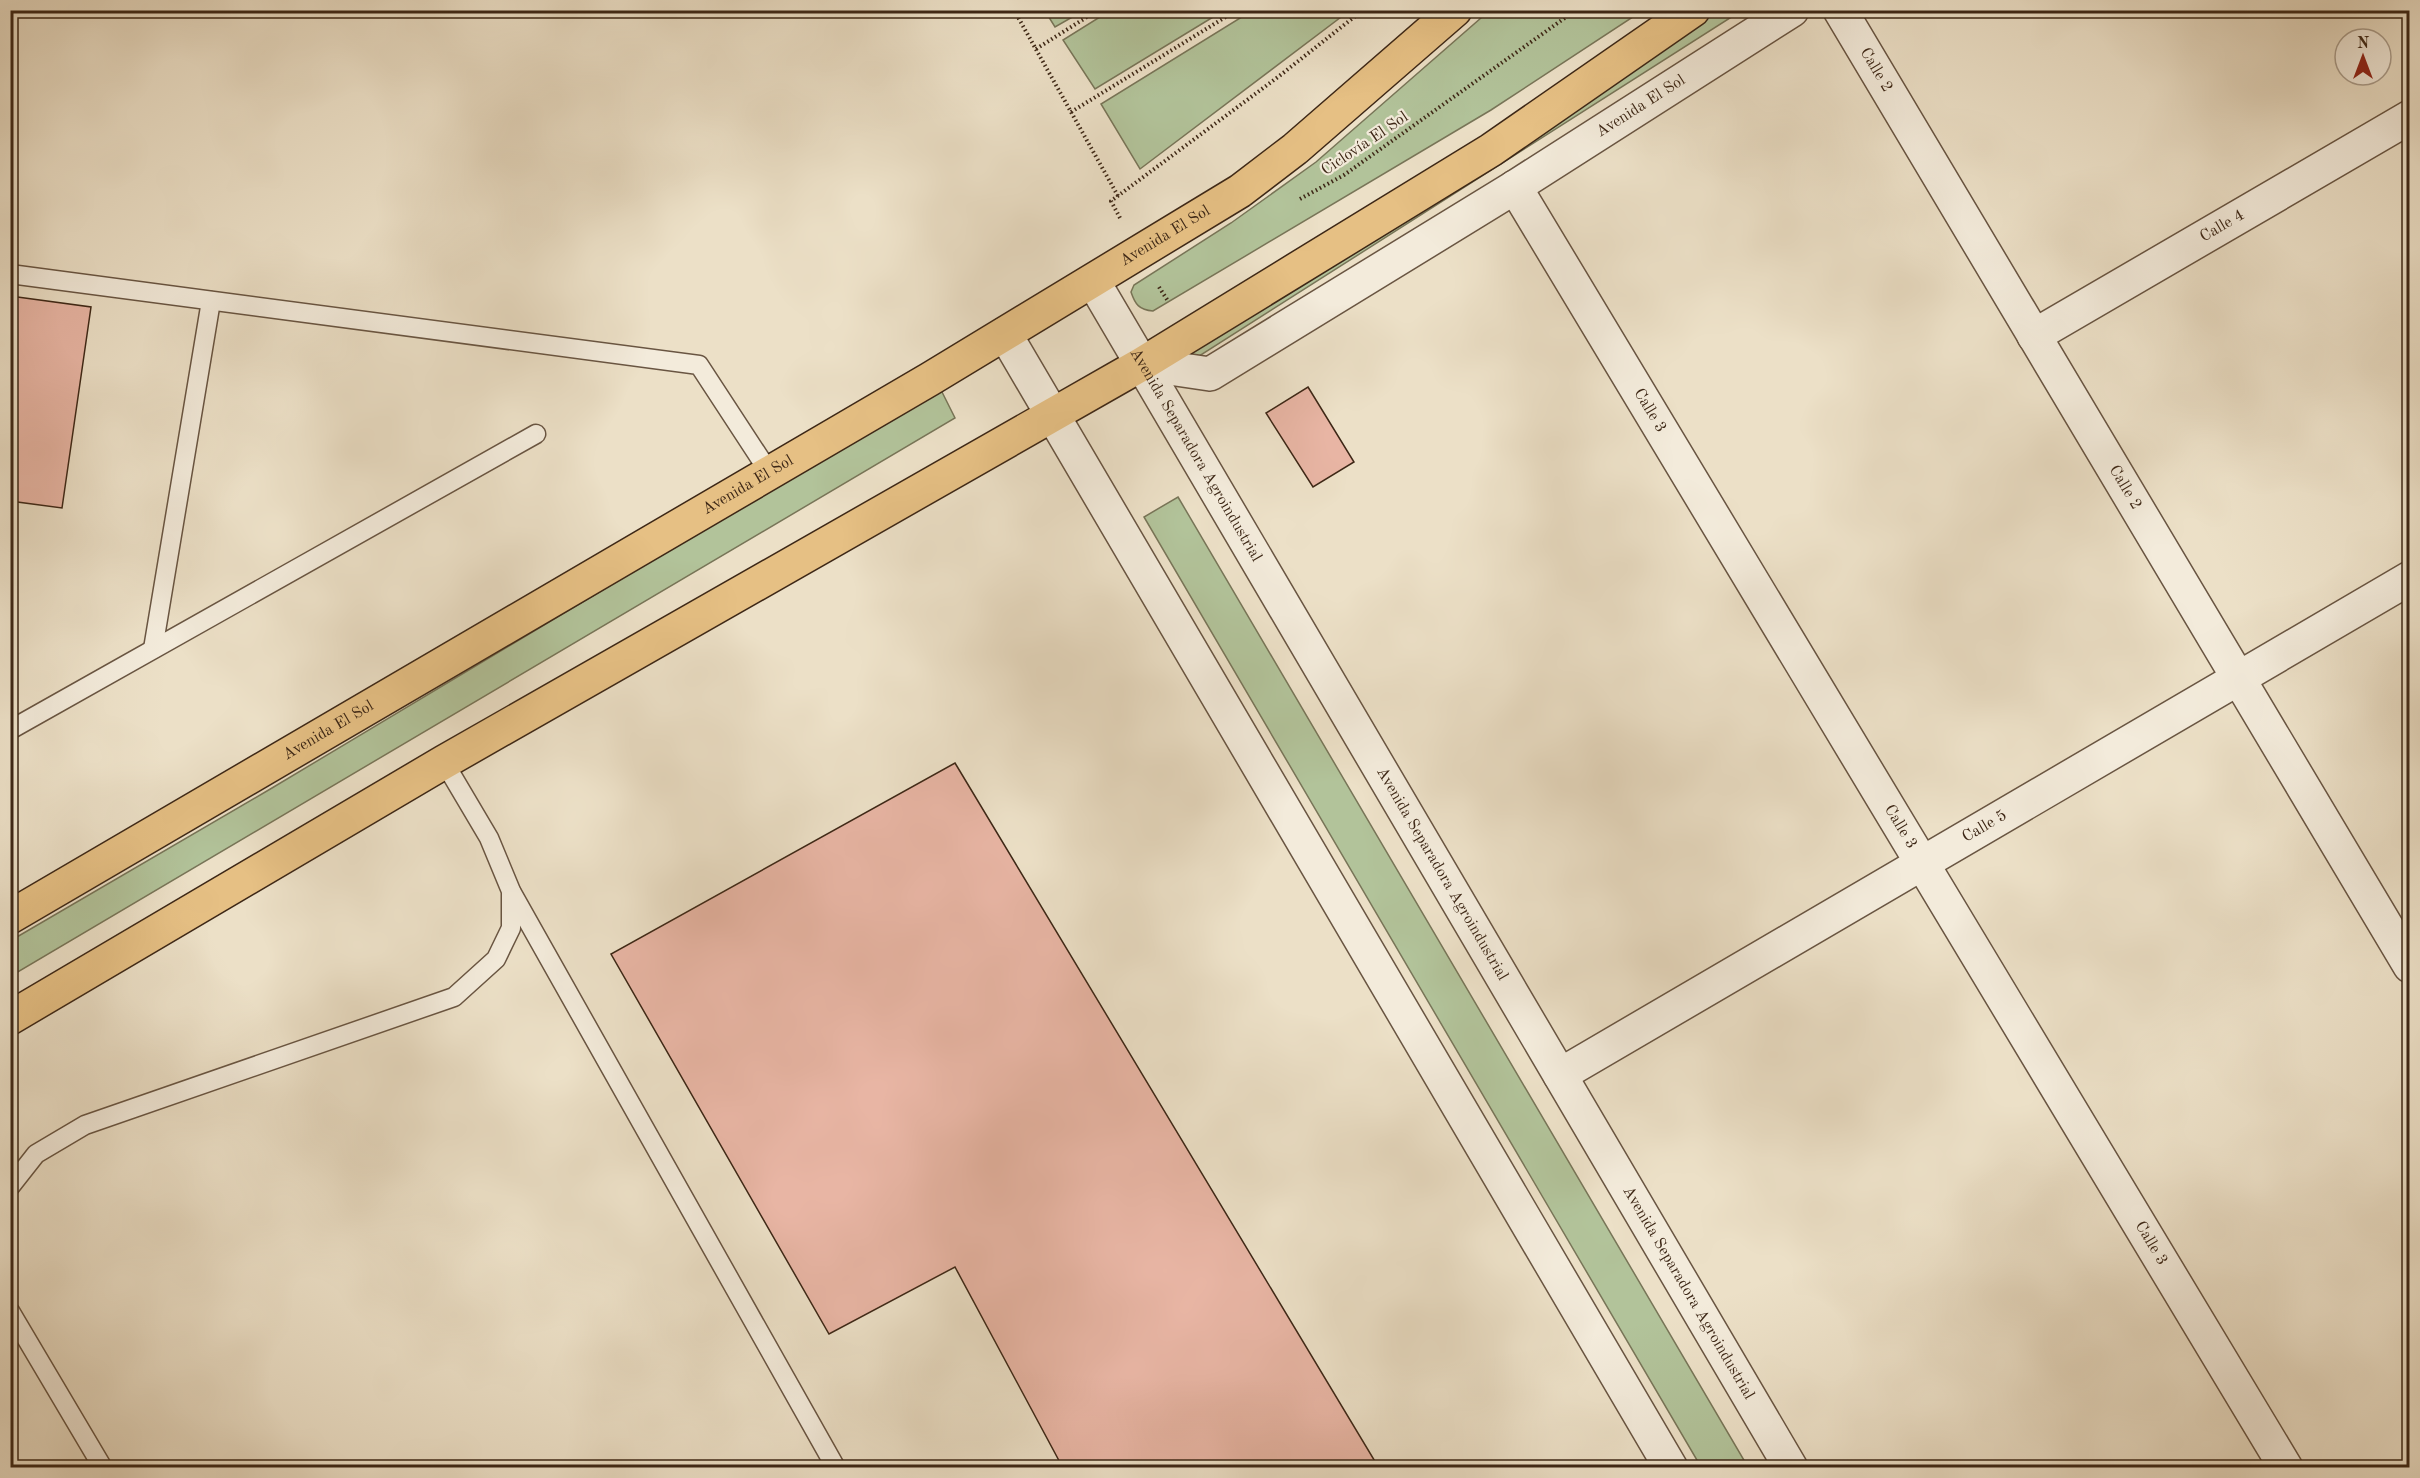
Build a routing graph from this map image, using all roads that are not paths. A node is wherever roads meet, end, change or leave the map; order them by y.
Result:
1 (1455, 10) edge
2 (1693, 10) edge
3 (1792, 10) edge
4 (1840, 10) edge
5 (2409, 117) edge
6 (1515, 187) junction
7 (10, 274) edge
8 (1093, 281) junction
9 (211, 301) junction
10 (1005, 334) junction
11 (2034, 336) junction
12 (1142, 364) junction
13 (1052, 415) junction
14 (536, 434) dead end
15 (769, 472) junction
16 (2409, 578) edge
17 (153, 650) junction
18 (2238, 678) junction
19 (10, 730) edge
20 (444, 762) junction
21 (1922, 864) junction
22 (511, 891) junction
23 (10, 916) edge
24 (2407, 958) edge
25 (10, 1018) edge
26 (1560, 1075) junction
27 (10, 1187) edge
28 (10, 1311) edge
29 (103, 1467) edge
30 (836, 1467) edge
31 (1671, 1467) edge
32 (1791, 1467) edge
33 (2286, 1467) edge

1 - 8 main road, Avenida El Sol
2 - 12 main road
3 - 6 street, Avenida El Sol
4 - 11 street, Calle 2
5 - 11 street, Calle 4
6 - 12 street, Avenida El Sol
6 - 21 street, Calle 3
7 - 9 lane
8 - 10 main road, Avenida El Sol
8 - 12 street, Avenida Separadora Agroindustrial
9 - 15 lane
9 - 17 lane
10 - 13 street
10 - 15 main road, Avenida El Sol
11 - 18 street, Calle 2
12 - 13 main road
12 - 26 street, Avenida Separadora Agroindustrial
13 - 20 main road
13 - 31 street
14 - 17 lane
15 - 23 main road, Avenida El Sol
16 - 18 street, Calle 5
17 - 19 lane
18 - 21 street, Calle 5
18 - 24 street, Calle 2
20 - 22 lane
20 - 25 main road
21 - 26 street, Calle 5
21 - 33 street, Calle 3
22 - 27 lane
22 - 30 lane
26 - 32 street, Avenida Separadora Agroindustrial
28 - 29 lane

